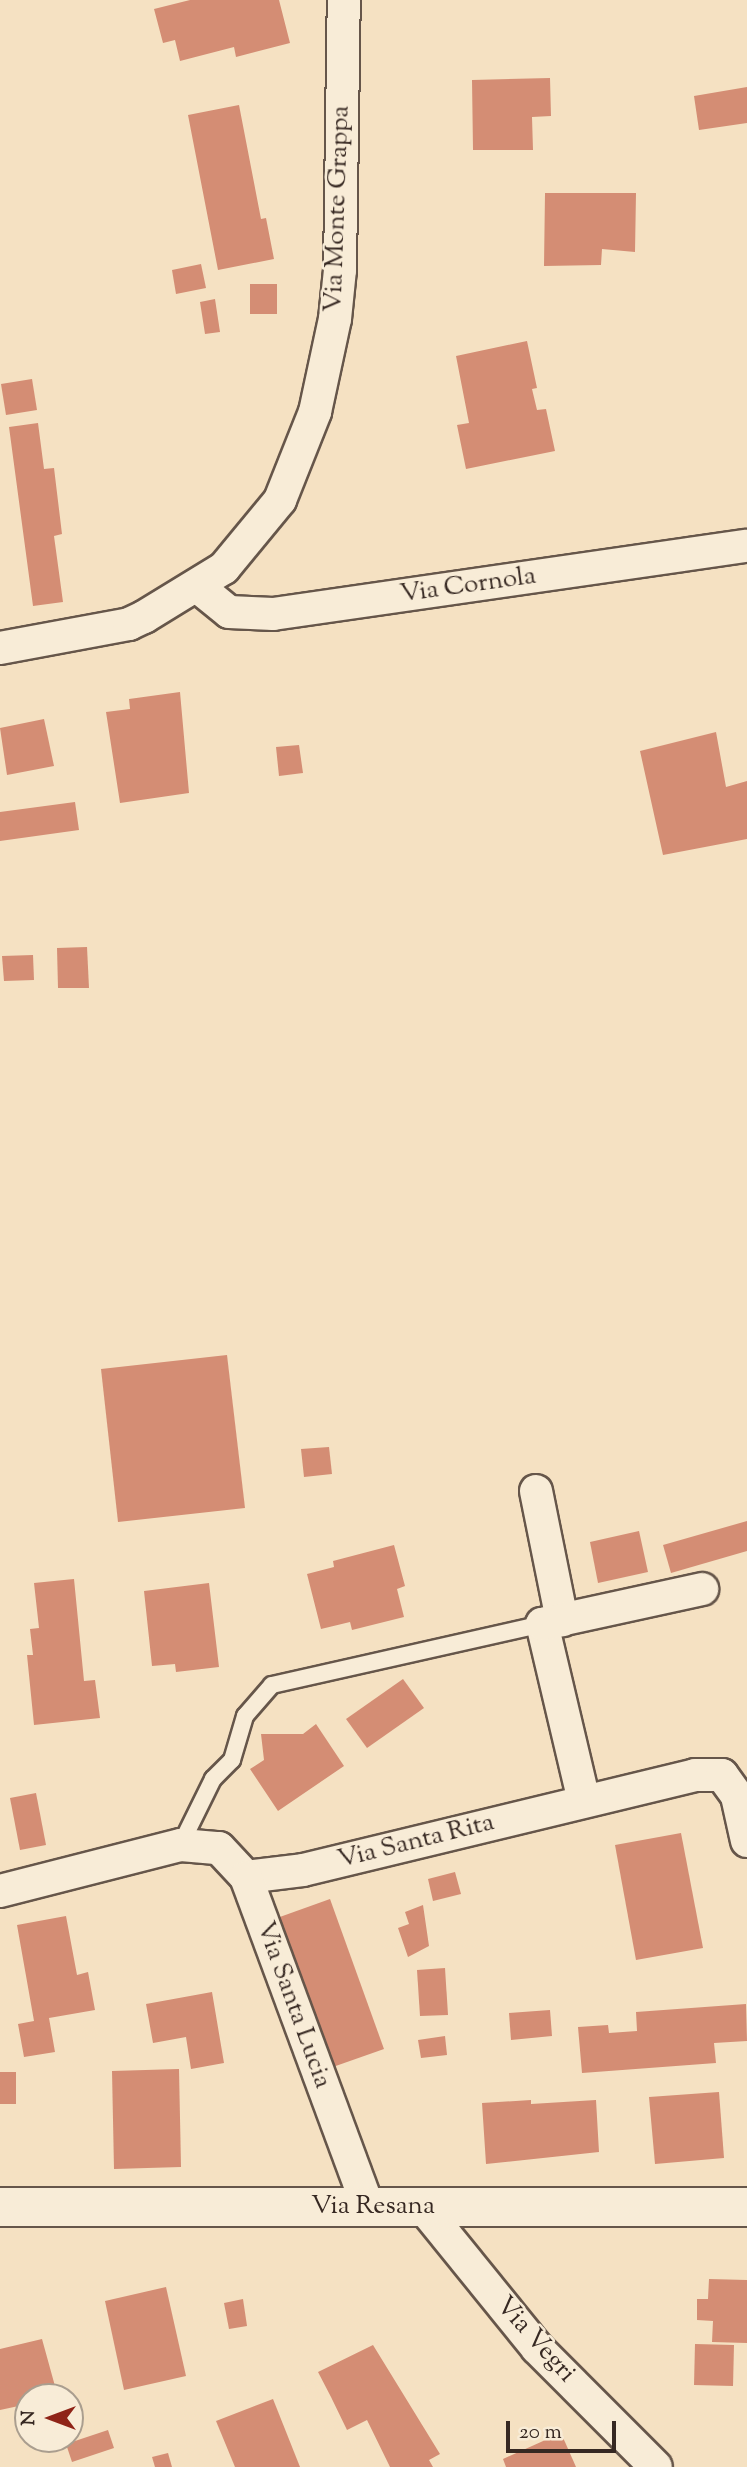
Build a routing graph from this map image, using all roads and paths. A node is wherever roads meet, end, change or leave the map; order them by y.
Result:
1 (344, 0) edge
2 (747, 545) edge
3 (197, 586) junction
4 (0, 648) edge
5 (536, 1491) dead end
6 (702, 1589) dead end
7 (552, 1622) junction
8 (584, 1801) junction
9 (747, 1841) edge
10 (180, 1846) junction
11 (246, 1877) junction
12 (0, 1891) edge
13 (0, 2207) edge
14 (368, 2207) junction
15 (423, 2207) junction
16 (747, 2207) edge
17 (657, 2467) edge

1 - 3 street, Via Monte Grappa
2 - 3 street, Via Cornola
3 - 4 street, Via Monte Grappa
5 - 7 street
6 - 7 street
7 - 8 street
7 - 10 lane
8 - 9 street, Via Santa Rita
8 - 11 street, Via Santa Rita
10 - 11 street, Via Santa Lucia
10 - 12 street, Via Santa Lucia
11 - 14 street, Via Santa Lucia
13 - 14 street, Via Resana
14 - 15 street, Via Resana
15 - 16 street, Via Resana
15 - 17 street, Via Vegri

